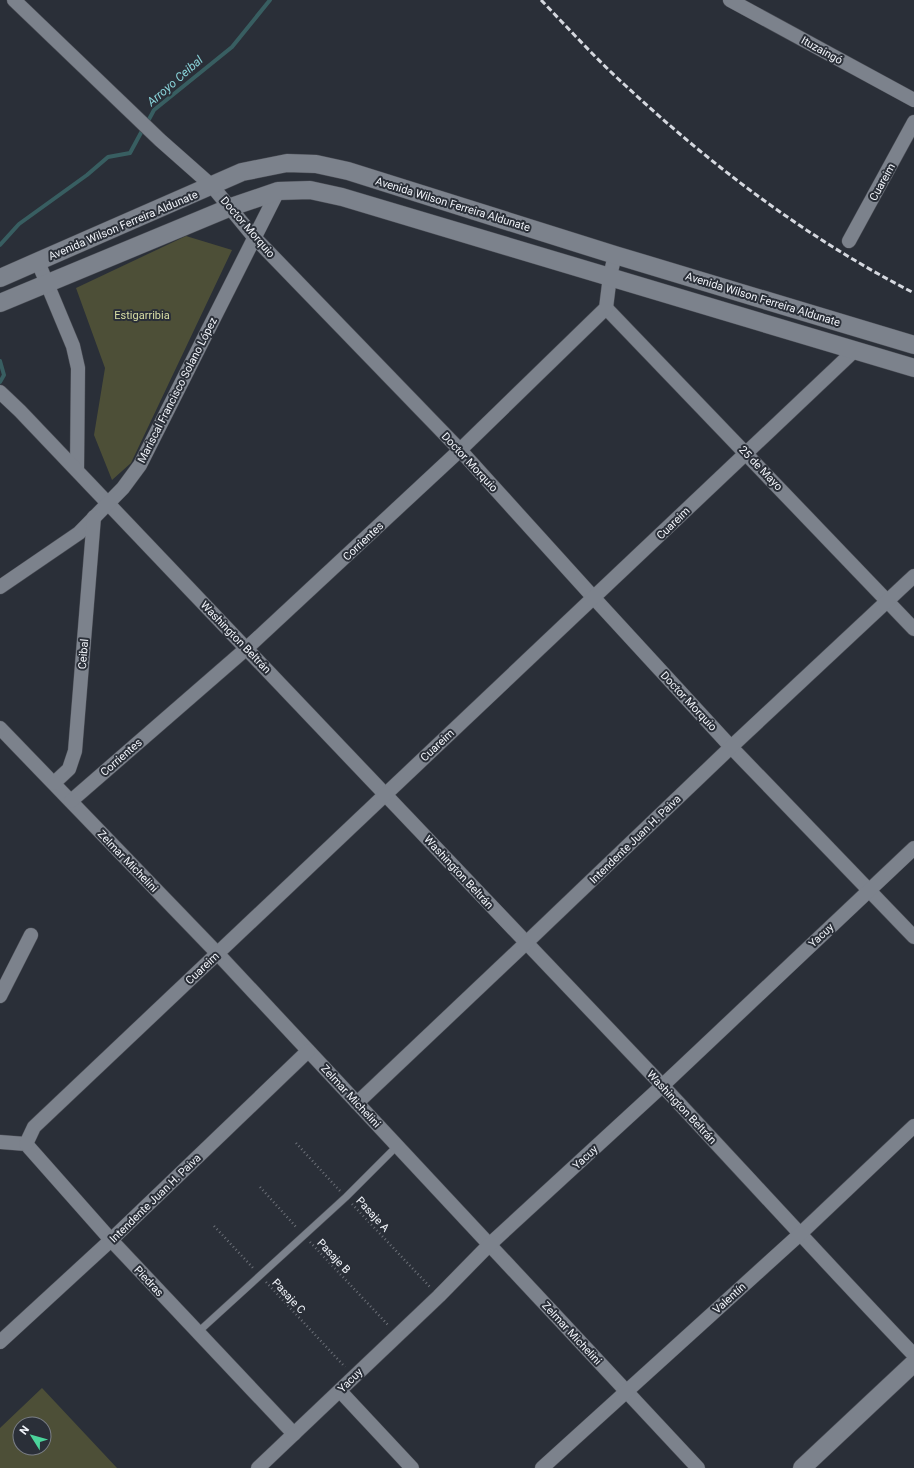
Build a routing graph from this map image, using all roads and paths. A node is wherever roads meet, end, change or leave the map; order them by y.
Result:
1 (14, 0) edge
2 (730, 0) edge
3 (914, 100) edge
4 (914, 122) edge
5 (212, 186) junction
6 (278, 190) junction
7 (231, 207) junction
8 (254, 237) junction
9 (849, 241) dead end
10 (615, 255) junction
11 (38, 262) junction
12 (610, 276) junction
13 (0, 278) edge
14 (46, 284) junction
15 (0, 303) edge
16 (606, 308) junction
17 (914, 345) edge
18 (854, 351) junction
19 (914, 368) edge
20 (0, 392) edge
21 (460, 450) junction
22 (746, 452) junction
23 (77, 470) junction
24 (108, 503) junction
25 (94, 517) junction
26 (914, 576) edge
27 (0, 587) edge
28 (594, 598) junction
29 (888, 602) junction
30 (914, 629) edge
31 (247, 648) junction
32 (0, 728) edge
33 (731, 747) junction
34 (54, 783) junction
35 (385, 793) junction
36 (71, 801) junction
37 (914, 848) edge
38 (869, 890) junction
39 (31, 935) dead end
40 (914, 937) edge
41 (526, 943) junction
42 (218, 954) junction
43 (0, 996) edge
44 (308, 1051) junction
45 (662, 1086) junction
46 (357, 1102) junction
47 (914, 1126) edge
48 (0, 1142) edge
49 (296, 1142) dead end
50 (26, 1144) junction
51 (397, 1146) junction
52 (260, 1187) dead end
53 (346, 1197) junction
54 (214, 1226) dead end
55 (799, 1235) junction
56 (304, 1236) junction
57 (111, 1240) junction
58 (489, 1245) junction
59 (260, 1276) junction
60 (439, 1296) junction
61 (197, 1333) junction
62 (397, 1335) junction
63 (0, 1342) edge
64 (914, 1355) edge
65 (914, 1363) edge
66 (354, 1376) junction
67 (340, 1391) junction
68 (626, 1391) junction
69 (294, 1434) junction
70 (258, 1468) edge
71 (412, 1468) edge
72 (542, 1468) edge
73 (698, 1468) edge
74 (802, 1468) edge

1 - 5 street, Doctor Morquio
2 - 3 street, Ituzaingó
4 - 9 street, Cuareim
5 - 7 street, Doctor Morquio
5 - 10 street, Avenida Wilson Ferreira Aldunate
5 - 11 street, Avenida Wilson Ferreira Aldunate
6 - 7 street, Avenida Wilson Ferreira Aldunate
6 - 8 street, Mariscal Francisco Solano López
6 - 12 street, Avenida Wilson Ferreira Aldunate
7 - 8 street, Doctor Morquio
7 - 14 street, Avenida Wilson Ferreira Aldunate
8 - 21 street, Doctor Morquio
8 - 24 street, Mariscal Francisco Solano López
10 - 12 street
10 - 17 street, Avenida Wilson Ferreira Aldunate
11 - 13 street, Avenida Wilson Ferreira Aldunate
11 - 14 street
12 - 16 street
12 - 18 street, Avenida Wilson Ferreira Aldunate
14 - 15 street, Avenida Wilson Ferreira Aldunate
14 - 23 street
16 - 21 street, Corrientes
16 - 22 street, 25 de Mayo
18 - 19 street, Avenida Wilson Ferreira Aldunate
18 - 22 street, Cuareim
20 - 23 street, Washington Beltrán
21 - 28 street, Doctor Morquio
21 - 31 street, Corrientes
22 - 28 street, Cuareim
22 - 29 street, 25 de Mayo
23 - 24 street, Washington Beltrán
24 - 25 street, Mariscal Francisco Solano López
24 - 31 street, Washington Beltrán
25 - 27 street, Mariscal Francisco Solano López
25 - 34 street, Ceibal
26 - 29 street, Intendente Juan H. Paiva
28 - 33 street, Doctor Morquio
28 - 35 street, Cuareim
29 - 30 street, 25 de Mayo
29 - 33 street, Intendente Juan H. Paiva
31 - 35 street, Washington Beltrán
31 - 36 street, Corrientes
32 - 34 street, Zelmar Michelini
33 - 38 street, Doctor Morquio
33 - 41 street, Intendente Juan H. Paiva
34 - 36 street, Zelmar Michelini
35 - 41 street, Washington Beltrán
35 - 42 street, Cuareim
36 - 42 street, Zelmar Michelini
37 - 38 street, Yacuy
38 - 40 street, Doctor Morquio
38 - 45 street, Yacuy
39 - 43 street
41 - 45 street, Washington Beltrán
41 - 46 street, Intendente Juan H. Paiva
42 - 44 street, Zelmar Michelini
42 - 50 street, Cuareim
44 - 46 street, Zelmar Michelini
44 - 57 street, Intendente Juan H. Paiva
45 - 55 street, Washington Beltrán
45 - 58 street, Yacuy
46 - 51 street, Zelmar Michelini
47 - 55 street, Valentín
48 - 50 street
49 - 53 path, Pasaje A
50 - 57 street, Piedras
51 - 53 lane
51 - 58 street, Zelmar Michelini
52 - 56 path, Pasaje B
53 - 56 lane
53 - 60 path, Pasaje A
54 - 59 path, Pasaje C
55 - 64 street, Washington Beltrán
55 - 68 street, Valentín
56 - 59 lane
56 - 62 path, Pasaje B
57 - 61 street, Piedras
57 - 63 street, Intendente Juan H. Paiva
58 - 60 street, Yacuy
58 - 68 street, Zelmar Michelini
59 - 61 lane
59 - 66 path, Pasaje C
60 - 62 street, Yacuy
61 - 69 street, Piedras
62 - 66 street, Yacuy
65 - 74 street
66 - 67 street, Yacuy
67 - 69 street, Yacuy
67 - 71 street
68 - 72 street, Valentín
68 - 73 street, Zelmar Michelini
69 - 70 street, Yacuy

